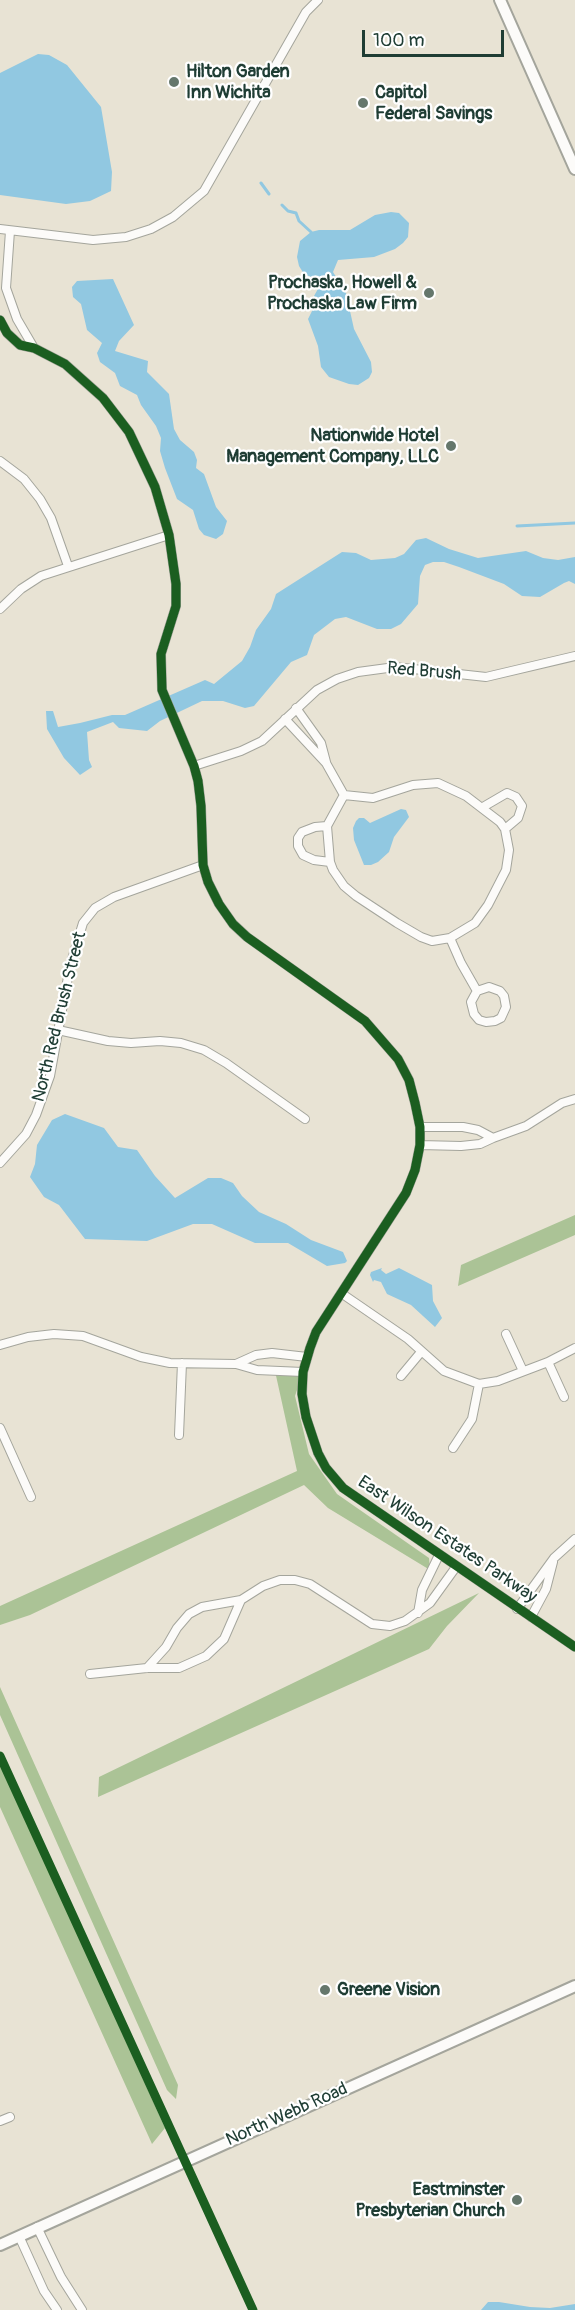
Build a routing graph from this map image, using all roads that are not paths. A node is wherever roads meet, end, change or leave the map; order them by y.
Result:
1 (318, 0) edge
2 (500, 0) edge
3 (575, 169) edge
4 (0, 229) edge
5 (10, 231) junction
6 (0, 320) edge
7 (34, 348) junction
8 (0, 460) edge
9 (169, 536) junction
10 (68, 566) junction
11 (0, 609) edge
12 (575, 656) edge
13 (296, 708) junction
14 (285, 719) junction
15 (326, 763) junction
16 (194, 766) junction
17 (344, 795) junction
18 (483, 807) junction
19 (327, 826) junction
20 (505, 828) junction
21 (330, 862) junction
22 (203, 866) junction
23 (450, 938) junction
24 (477, 991) junction
25 (58, 1030) junction
26 (575, 1099) edge
27 (305, 1119) dead end
28 (420, 1126) junction
29 (493, 1138) junction
30 (420, 1146) junction
31 (0, 1163) edge
32 (341, 1293) junction
33 (506, 1334) dead end
34 (0, 1345) edge
35 (575, 1348) edge
36 (421, 1352) junction
37 (307, 1357) junction
38 (548, 1362) junction
39 (182, 1363) junction
40 (236, 1364) junction
41 (523, 1371) junction
42 (303, 1372) junction
43 (401, 1376) dead end
44 (479, 1384) junction
45 (564, 1397) dead end
46 (0, 1428) edge
47 (179, 1435) dead end
48 (453, 1448) dead end
49 (31, 1497) dead end
50 (575, 1539) edge
51 (439, 1555) junction
52 (554, 1558) junction
53 (456, 1567) junction
54 (241, 1600) junction
55 (517, 1609) junction
56 (418, 1613) junction
57 (531, 1617) junction
58 (575, 1647) edge
59 (147, 1668) junction
60 (90, 1674) dead end
61 (575, 1986) edge
62 (10, 2116) dead end
63 (0, 2121) edge
64 (37, 2227) junction
65 (18, 2236) junction
66 (0, 2245) edge
67 (57, 2310) edge
68 (82, 2310) edge

1 - 5 street
2 - 3 main road
4 - 5 street
5 - 7 street
6 - 7 street, East Wilson Estates Parkway
7 - 9 street, East Wilson Estates Parkway
8 - 10 street
9 - 10 street
9 - 16 street, East Wilson Estates Parkway
10 - 11 street
12 - 13 street, Red Brush
13 - 14 street, Red Brush
13 - 15 street
14 - 15 street
14 - 16 street
15 - 17 street
16 - 22 street, East Wilson Estates Parkway
17 - 18 street
17 - 19 street
18 - 20 street
18 - 20 street
19 - 21 street
19 - 21 street
20 - 23 street
21 - 23 street
22 - 25 street, North Red Brush Street
22 - 28 street, East Wilson Estates Parkway
23 - 24 street
24 - 24 street
25 - 27 street
25 - 31 street, North Red Brush Street
26 - 29 street
28 - 29 street
28 - 30 street, East Wilson Estates Parkway
29 - 30 street
30 - 32 street, East Wilson Estates Parkway
32 - 36 street
32 - 37 street, East Wilson Estates Parkway
33 - 41 street
34 - 39 street
35 - 38 street
36 - 43 street
36 - 44 street
37 - 40 street
37 - 42 street, East Wilson Estates Parkway
38 - 41 street
38 - 45 street
39 - 40 street
39 - 47 street
40 - 42 street
41 - 44 street
42 - 51 street, East Wilson Estates Parkway
44 - 48 street
46 - 49 street
50 - 52 street
51 - 53 street, East Wilson Estates Parkway
51 - 56 street
52 - 55 street
52 - 57 street
53 - 55 street, East Wilson Estates Parkway
53 - 56 street
54 - 56 street
54 - 59 street
54 - 59 street
55 - 57 street, East Wilson Estates Parkway
57 - 58 street, East Wilson Estates Parkway
59 - 60 street
61 - 64 main road, North Webb Road
62 - 63 street
64 - 65 main road, North Webb Road
64 - 68 street
65 - 66 main road, North Webb Road
65 - 67 street

